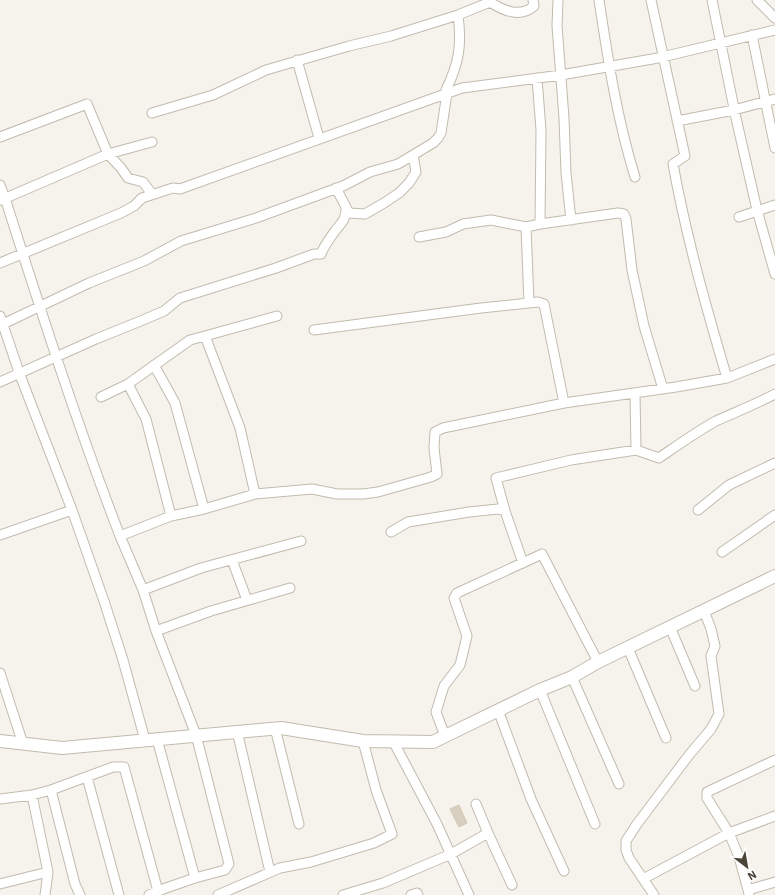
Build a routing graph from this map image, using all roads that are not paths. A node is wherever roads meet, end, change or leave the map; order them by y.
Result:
1 (533, 0) edge
2 (558, 0) edge
3 (599, 0) edge
4 (651, 0) edge
5 (712, 0) edge
6 (759, 1) edge
7 (458, 15) junction
8 (775, 18) edge
9 (775, 30) edge
10 (752, 35) junction
11 (721, 43) junction
12 (662, 57) junction
13 (297, 60) junction
14 (609, 66) junction
15 (561, 75) junction
16 (537, 78) junction
17 (447, 93) junction
18 (775, 98) edge
19 (765, 101) junction
20 (734, 110) junction
21 (152, 113) dead end
22 (677, 121) junction
23 (0, 137) edge
24 (319, 138) junction
25 (152, 142) dead end
26 (775, 148) edge
27 (108, 154) junction
28 (413, 155) junction
29 (635, 177) dead end
30 (0, 185) edge
31 (336, 188) junction
32 (152, 194) junction
33 (3, 199) edge
34 (775, 205) edge
35 (346, 209) junction
36 (756, 210) junction
37 (739, 217) dead end
38 (571, 220) junction
39 (540, 224) junction
40 (526, 227) junction
41 (419, 237) dead end
42 (23, 253) junction
43 (0, 263) edge
44 (775, 274) edge
45 (529, 303) junction
46 (40, 306) junction
47 (277, 316) dead end
48 (1, 320) edge
49 (314, 330) dead end
50 (205, 336) junction
51 (56, 357) junction
52 (775, 359) edge
53 (154, 365) junction
54 (20, 375) junction
55 (727, 378) junction
56 (0, 382) edge
57 (128, 384) junction
58 (663, 389) junction
59 (635, 393) junction
60 (775, 394) edge
61 (101, 397) dead end
62 (564, 403) junction
63 (636, 450) junction
64 (775, 463) edge
65 (255, 494) junction
66 (204, 509) junction
67 (72, 510) junction
68 (698, 510) dead end
69 (505, 511) junction
70 (775, 515) edge
71 (171, 516) junction
72 (391, 532) dead end
73 (0, 535) edge
74 (120, 536) junction
75 (301, 541) dead end
76 (722, 552) dead end
77 (232, 560) junction
78 (523, 563) junction
79 (775, 576) edge
80 (290, 588) dead end
81 (144, 590) junction
82 (247, 600) junction
83 (704, 611) junction
84 (670, 627) junction
85 (156, 631) junction
86 (628, 648) junction
87 (598, 662) junction
88 (0, 673) edge
89 (572, 677) junction
90 (695, 686) dead end
91 (540, 690) junction
92 (498, 710) junction
93 (275, 728) junction
94 (237, 732) junction
95 (196, 735) junction
96 (445, 736) junction
97 (666, 738) dead end
98 (157, 739) junction
99 (145, 740) junction
100 (0, 741) edge
101 (363, 741) junction
102 (393, 741) junction
103 (23, 744) junction
104 (775, 760) edge
105 (88, 777) junction
106 (619, 784) dead end
107 (51, 790) junction
108 (32, 795) junction
109 (0, 800) edge
110 (476, 804) dead end
111 (775, 816) edge
112 (299, 824) dead end
113 (595, 824) dead end
114 (488, 833) junction
115 (729, 833) junction
116 (451, 854) junction
117 (564, 871) dead end
118 (48, 872) junction
119 (270, 872) junction
120 (195, 878) junction
121 (643, 879) junction
122 (775, 882) edge
123 (0, 884) edge
124 (512, 885) dead end
125 (154, 893) edge
126 (749, 893) edge
127 (45, 895) edge
128 (80, 895) edge
129 (119, 895) edge
130 (218, 895) edge
131 (343, 895) edge
132 (411, 895) edge
133 (418, 895) edge
134 (469, 895) edge
135 (654, 895) edge

1 - 7 street
2 - 15 street
3 - 14 street
4 - 12 street
5 - 11 street
6 - 8 street
7 - 13 street
7 - 17 street
9 - 10 street
10 - 11 street
10 - 19 street
11 - 12 street
11 - 20 street
12 - 14 street
12 - 22 street
13 - 21 street
13 - 24 street
14 - 15 street
14 - 29 street
15 - 16 street
15 - 38 street
16 - 17 street
16 - 39 street
17 - 24 street
17 - 28 street
18 - 19 street
19 - 20 street
19 - 26 street
20 - 22 street
20 - 36 street
22 - 55 street
23 - 27 street
24 - 32 street
25 - 27 street
27 - 32 street
27 - 33 street
28 - 31 street
28 - 35 street
30 - 33 street
31 - 35 street
31 - 46 street
32 - 42 street
33 - 42 street
34 - 36 street
35 - 51 street
36 - 37 street
36 - 44 street
38 - 39 street
38 - 58 street
39 - 40 street
40 - 41 street
40 - 45 street
42 - 43 street
42 - 46 street
45 - 49 street
45 - 62 street
46 - 48 street
46 - 51 street
47 - 50 street
48 - 54 street
50 - 53 street
50 - 65 street
51 - 54 street
51 - 74 street
52 - 55 street
53 - 57 street
53 - 66 street
54 - 56 street
54 - 67 street
55 - 58 street
57 - 61 street
57 - 71 street
58 - 59 street
59 - 62 street
59 - 63 street
60 - 63 street
62 - 65 street
63 - 69 street
64 - 68 street
65 - 66 street
66 - 71 street
67 - 73 street
67 - 99 street
69 - 72 street
69 - 78 street
70 - 76 street
71 - 74 street
74 - 81 street
75 - 77 street
77 - 81 street
77 - 82 street
78 - 87 street
78 - 96 street
79 - 83 street
80 - 82 street
81 - 85 street
82 - 85 street
83 - 84 street
83 - 121 street
84 - 86 street
84 - 90 street
85 - 95 street
86 - 87 street
86 - 97 street
87 - 89 street
88 - 103 street
89 - 91 street
89 - 106 street
91 - 92 street
91 - 113 street
92 - 96 street
92 - 117 street
93 - 94 street
93 - 101 street
93 - 112 street
94 - 95 street
94 - 119 street
95 - 98 street
95 - 120 street
96 - 102 street
98 - 99 street
98 - 120 street
99 - 103 street
100 - 103 street
101 - 102 street
101 - 119 street
102 - 116 street
104 - 115 street
105 - 107 street
105 - 125 street
105 - 129 street
107 - 108 street
107 - 128 street
108 - 109 street
108 - 118 street
110 - 114 street
111 - 115 street
114 - 116 street
114 - 124 street
115 - 121 street
115 - 126 street
116 - 131 street
116 - 134 street
118 - 123 street
118 - 127 street
119 - 130 street
120 - 125 street
121 - 135 street
122 - 126 street
132 - 133 street

